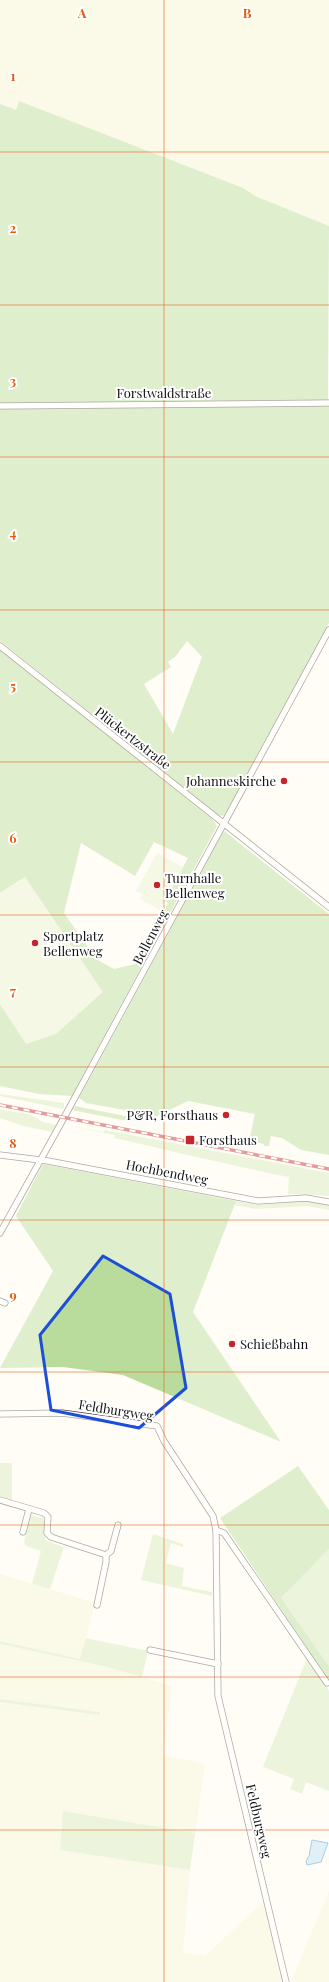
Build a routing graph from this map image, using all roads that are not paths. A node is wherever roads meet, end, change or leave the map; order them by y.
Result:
1 (329, 403) edge
2 (0, 406) edge
3 (329, 630) edge
4 (0, 646) edge
5 (223, 823) junction
6 (329, 907) edge
7 (0, 1155) edge
8 (40, 1160) junction
9 (329, 1202) edge
10 (0, 1233) edge
11 (0, 1414) edge
12 (0, 1500) edge
13 (29, 1508) junction
14 (118, 1525) dead end
15 (216, 1530) junction
16 (23, 1532) dead end
17 (106, 1555) junction
18 (97, 1605) dead end
19 (150, 1650) dead end
20 (218, 1664) junction
21 (327, 1683) dead end
22 (286, 1982) edge

1 - 2 street, Forstwaldstraße
3 - 5 street, Bellenweg
4 - 5 street, Plückertzstraße
5 - 6 street, Plückertzstraße
5 - 8 street, Bellenweg
7 - 8 street, Hochbendweg
8 - 9 street, Hochbendweg
8 - 10 street, Bellenweg
11 - 15 street, Feldburgweg
12 - 13 street
13 - 16 street
13 - 17 street
14 - 17 street
15 - 20 street, Feldburgweg
15 - 21 street
17 - 18 street
19 - 20 street
20 - 22 street, Feldburgweg

